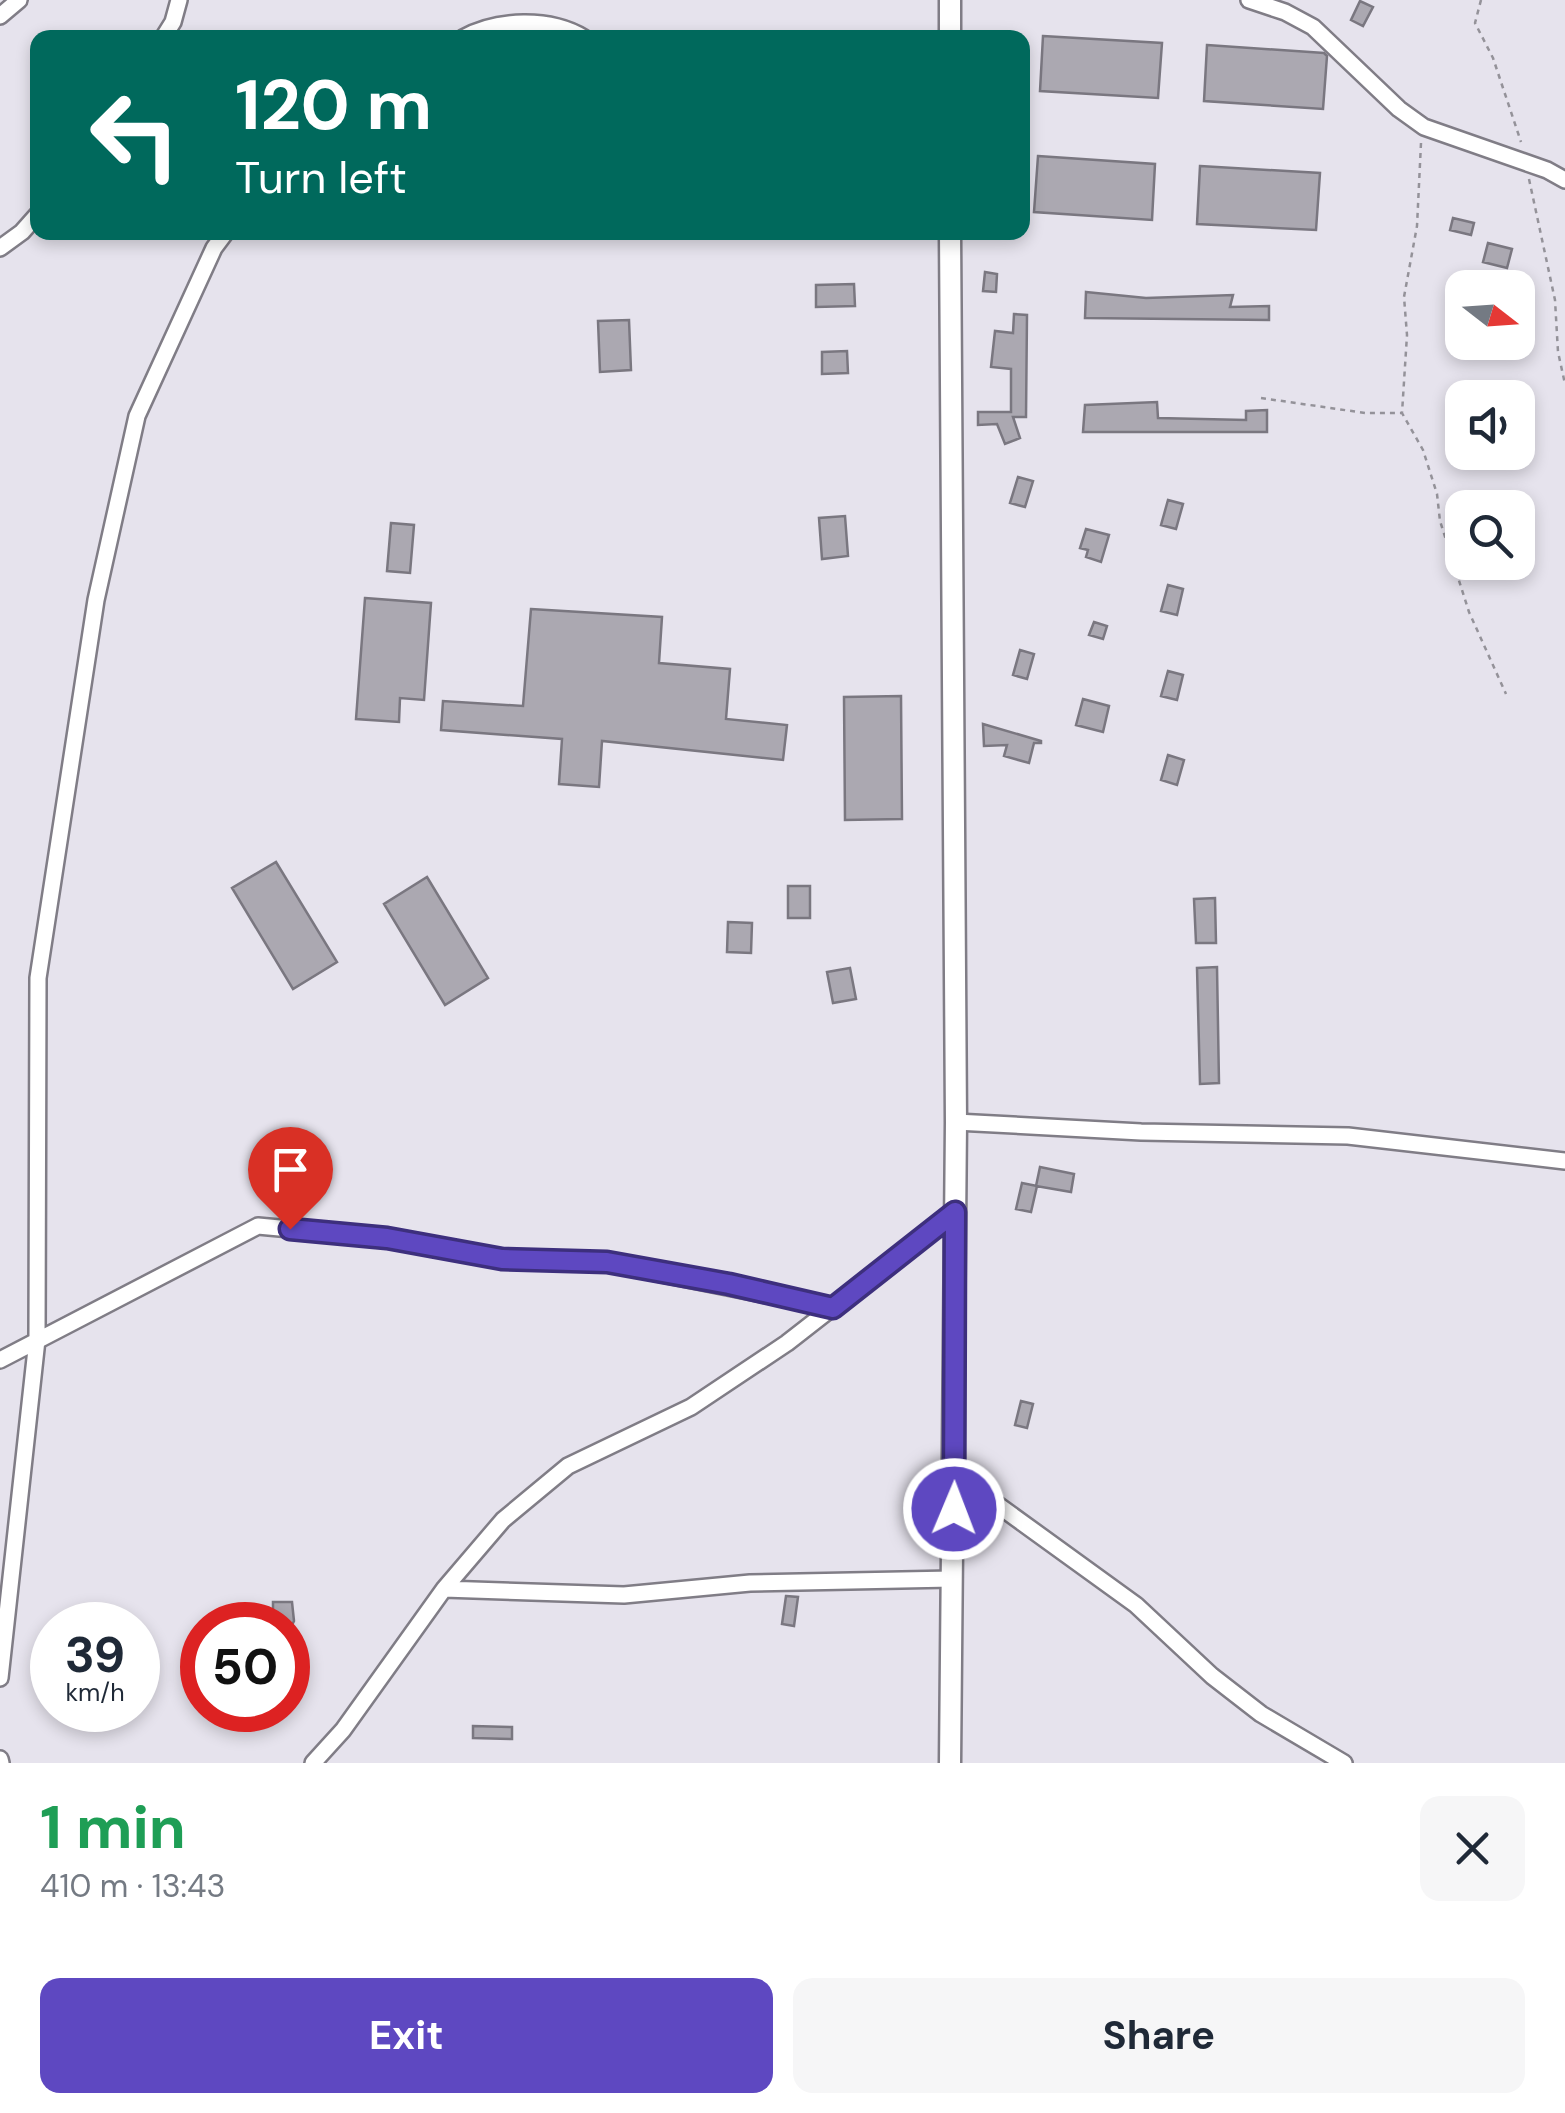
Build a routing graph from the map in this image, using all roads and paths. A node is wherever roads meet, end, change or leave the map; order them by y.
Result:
1 (19, 0) edge
2 (179, 0) edge
3 (950, 0) edge
4 (1248, 0) edge
5 (1481, 0) edge
6 (0, 16) edge
7 (168, 30) edge
8 (477, 30) edge
9 (568, 30) edge
10 (950, 30) edge
11 (1424, 127) junction
12 (1527, 163) junction
13 (1565, 180) edge
14 (30, 223) edge
15 (220, 240) edge
16 (950, 240) edge
17 (0, 248) edge
18 (1565, 384) edge
19 (1261, 398) dead end
20 (1402, 414) junction
21 (1506, 694) dead end
22 (956, 1122) junction
23 (1565, 1161) edge
24 (955, 1212) junction
25 (833, 1308) junction
26 (36, 1340) junction
27 (0, 1360) edge
28 (955, 1474) junction
29 (952, 1579) junction
30 (444, 1588) junction
31 (0, 1678) edge
32 (313, 1763) edge
33 (950, 1763) edge
34 (1344, 1763) edge

1 - 6 street
2 - 7 street
3 - 10 main road
4 - 11 street
5 - 12 path
8 - 9 street
11 - 12 street
11 - 20 path
12 - 13 street
12 - 18 path
14 - 17 street
15 - 26 street
16 - 22 main road
19 - 20 path
20 - 21 path
22 - 23 street
22 - 24 main road
24 - 25 street
24 - 28 main road
25 - 26 street
25 - 30 street
26 - 27 street
26 - 31 street
28 - 29 main road
28 - 34 street
29 - 30 street
29 - 33 main road
30 - 32 street

